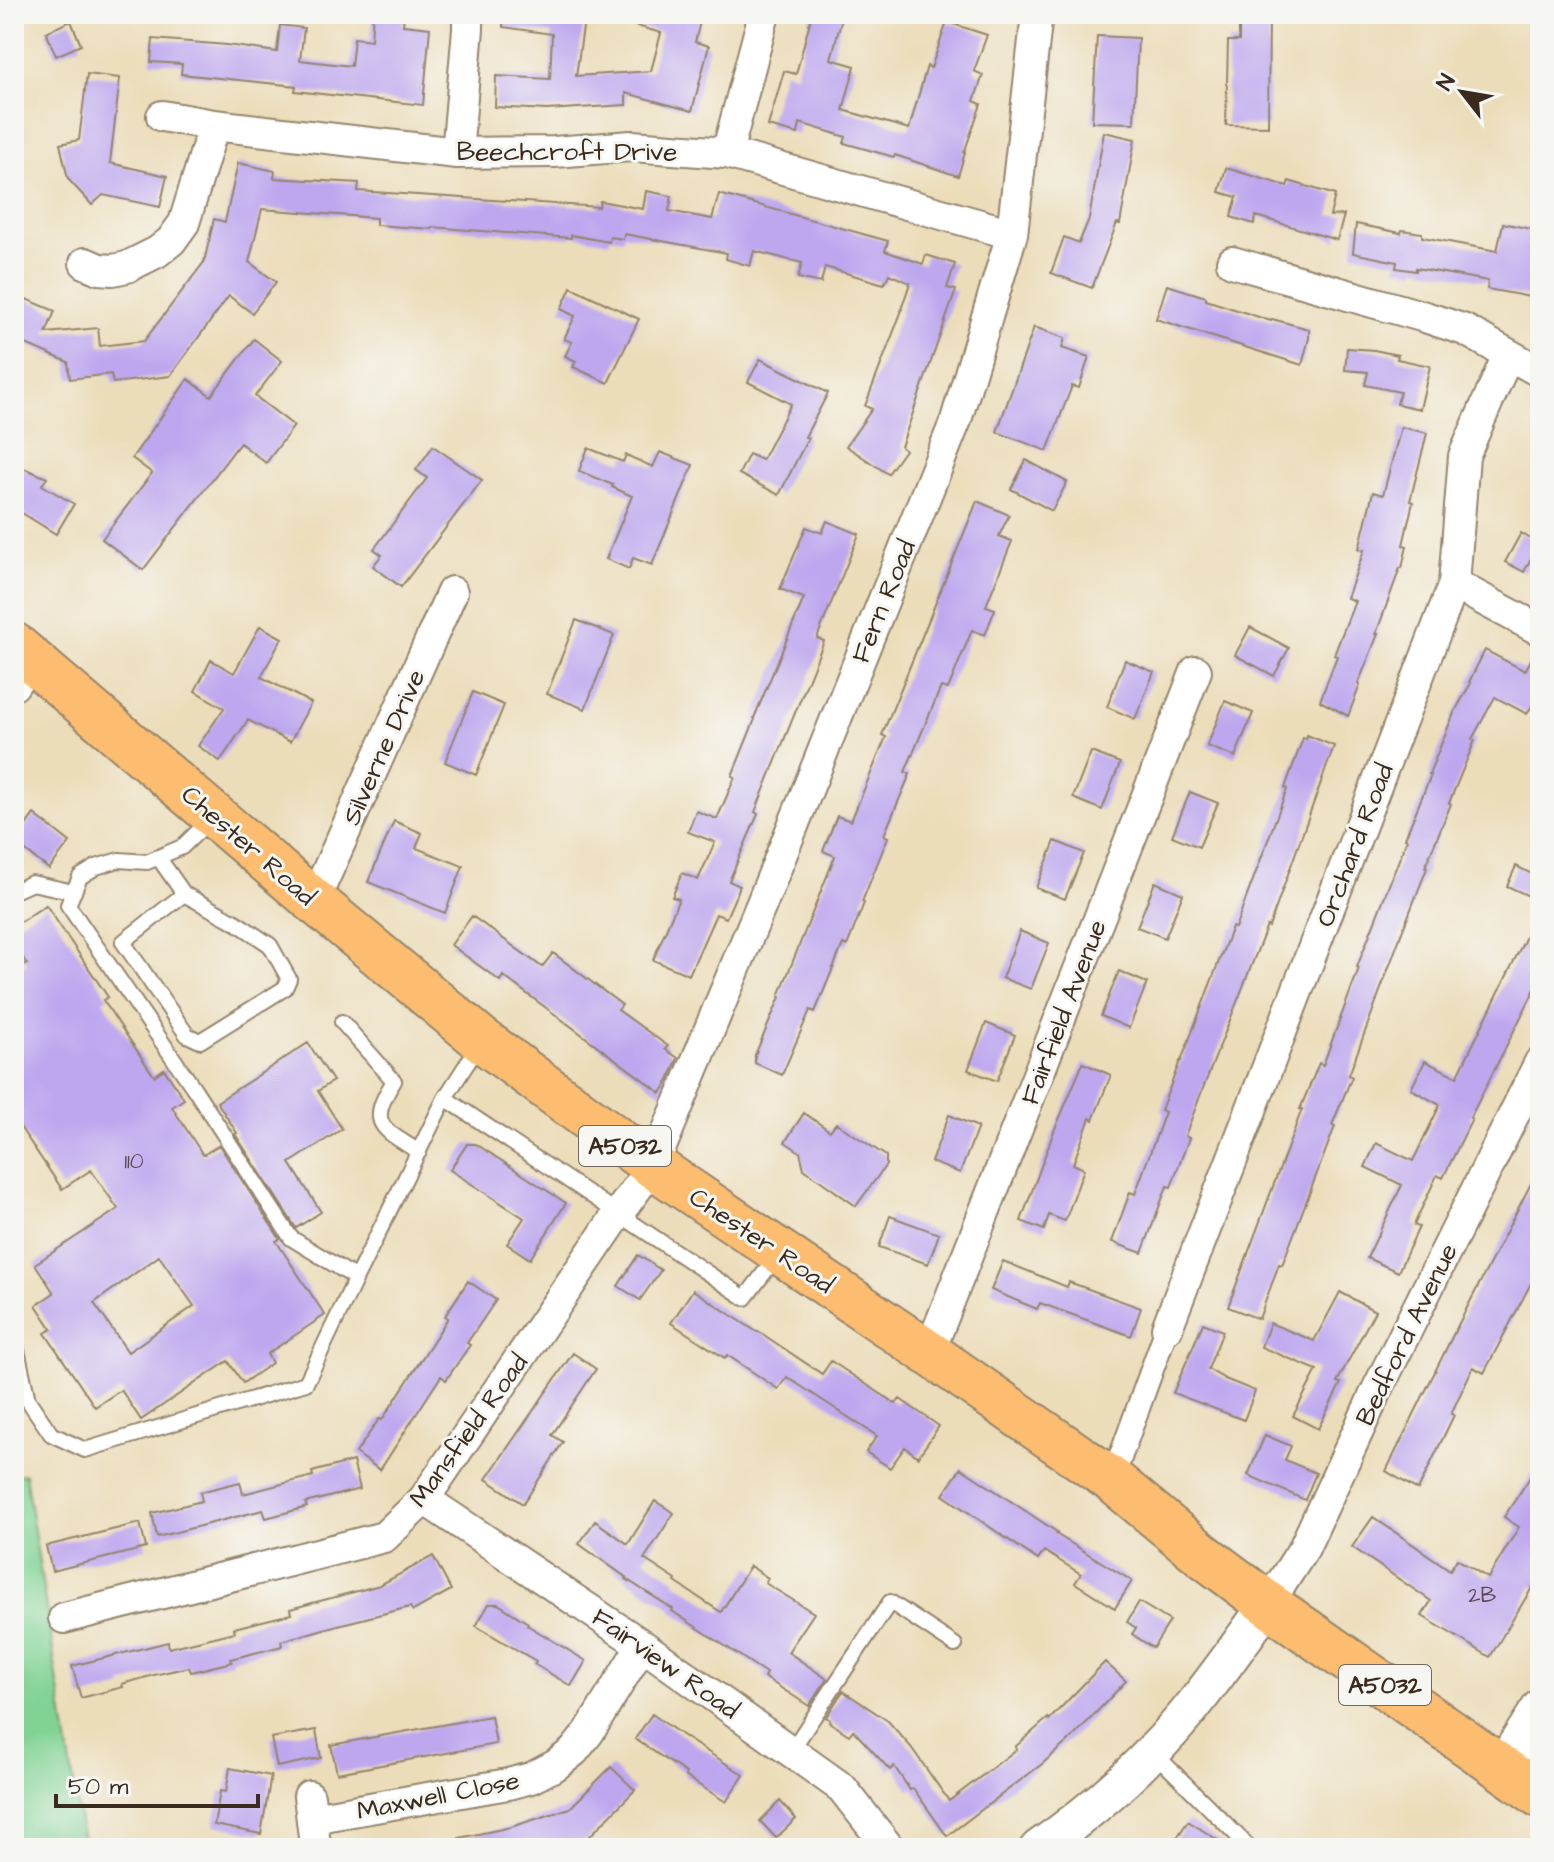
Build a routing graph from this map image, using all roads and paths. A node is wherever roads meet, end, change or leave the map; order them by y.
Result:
1 (468, 14) edge
2 (764, 14) edge
3 (1037, 14) edge
4 (162, 117) dead end
5 (214, 125) junction
6 (457, 153) junction
7 (727, 153) junction
8 (1012, 234) junction
9 (1232, 262) dead end
10 (96, 276) dead end
11 (1508, 355) junction
12 (1540, 372) edge
13 (1454, 584) junction
14 (452, 592) dead end
15 (1540, 630) edge
16 (20, 663) edge
17 (1196, 671) dead end
18 (214, 815) junction
19 (158, 857) junction
20 (14, 891) edge
21 (74, 892) junction
22 (184, 894) junction
23 (314, 901) junction
24 (342, 1022) dead end
25 (482, 1040) junction
26 (1540, 1062) edge
27 (445, 1098) junction
28 (419, 1152) junction
29 (653, 1166) junction
30 (618, 1214) junction
31 (779, 1253) junction
32 (356, 1278) junction
33 (1167, 1328) joint
34 (14, 1337) edge
35 (929, 1353) junction
36 (1112, 1480) junction
37 (424, 1499) junction
38 (1268, 1604) junction
39 (64, 1618) dead end
40 (642, 1645) junction
41 (955, 1645) dead end
42 (1540, 1708) edge
43 (791, 1751) junction
44 (1153, 1752) junction
45 (1502, 1767) junction
46 (1540, 1795) edge
47 (312, 1820) dead end
48 (889, 1848) edge
49 (1039, 1848) edge
50 (1250, 1848) edge

1 - 6 street
2 - 7 street
3 - 8 street, Fern Road
4 - 5 street, Beechcroft Drive
5 - 6 street, Beechcroft Drive
5 - 10 street
6 - 7 street, Beechcroft Drive
7 - 8 street, Beechcroft Drive
8 - 29 street, Fern Road
9 - 11 street
11 - 12 street
11 - 13 street, Orchard Road
13 - 15 street
13 - 33 street, Orchard Road
14 - 23 street, Silverne Drive
16 - 18 main road, Chester Road / A5032
17 - 35 street, Fairfield Avenue
18 - 19 lane
18 - 23 main road, Chester Road / A5032
19 - 21 lane
19 - 22 lane
20 - 21 lane
21 - 32 lane
22 - 22 lane
23 - 25 main road, Chester Road / A5032
24 - 28 lane
25 - 27 lane
25 - 29 main road, Chester Road / A5032
26 - 38 street, Bedford Avenue
27 - 28 lane
27 - 30 lane
28 - 32 lane
29 - 30 street, Mansfield Road
29 - 31 main road, Chester Road / A5032
30 - 31 lane
30 - 37 street, Mansfield Road
31 - 35 main road, Chester Road / A5032
32 - 34 lane
33 - 36 street
35 - 36 main road, Chester Road / A5032
36 - 38 main road, Chester Road / A5032
37 - 39 street, Mansfield Road
37 - 40 street, Fairview Road
38 - 44 street
38 - 45 main road, Chester Road / A5032
40 - 43 street, Fairview Road
40 - 47 street, Maxwell Close
41 - 43 lane
42 - 45 street
43 - 48 street, Fairview Road
44 - 49 street
44 - 50 lane
45 - 46 main road, Chester Road / A5032

